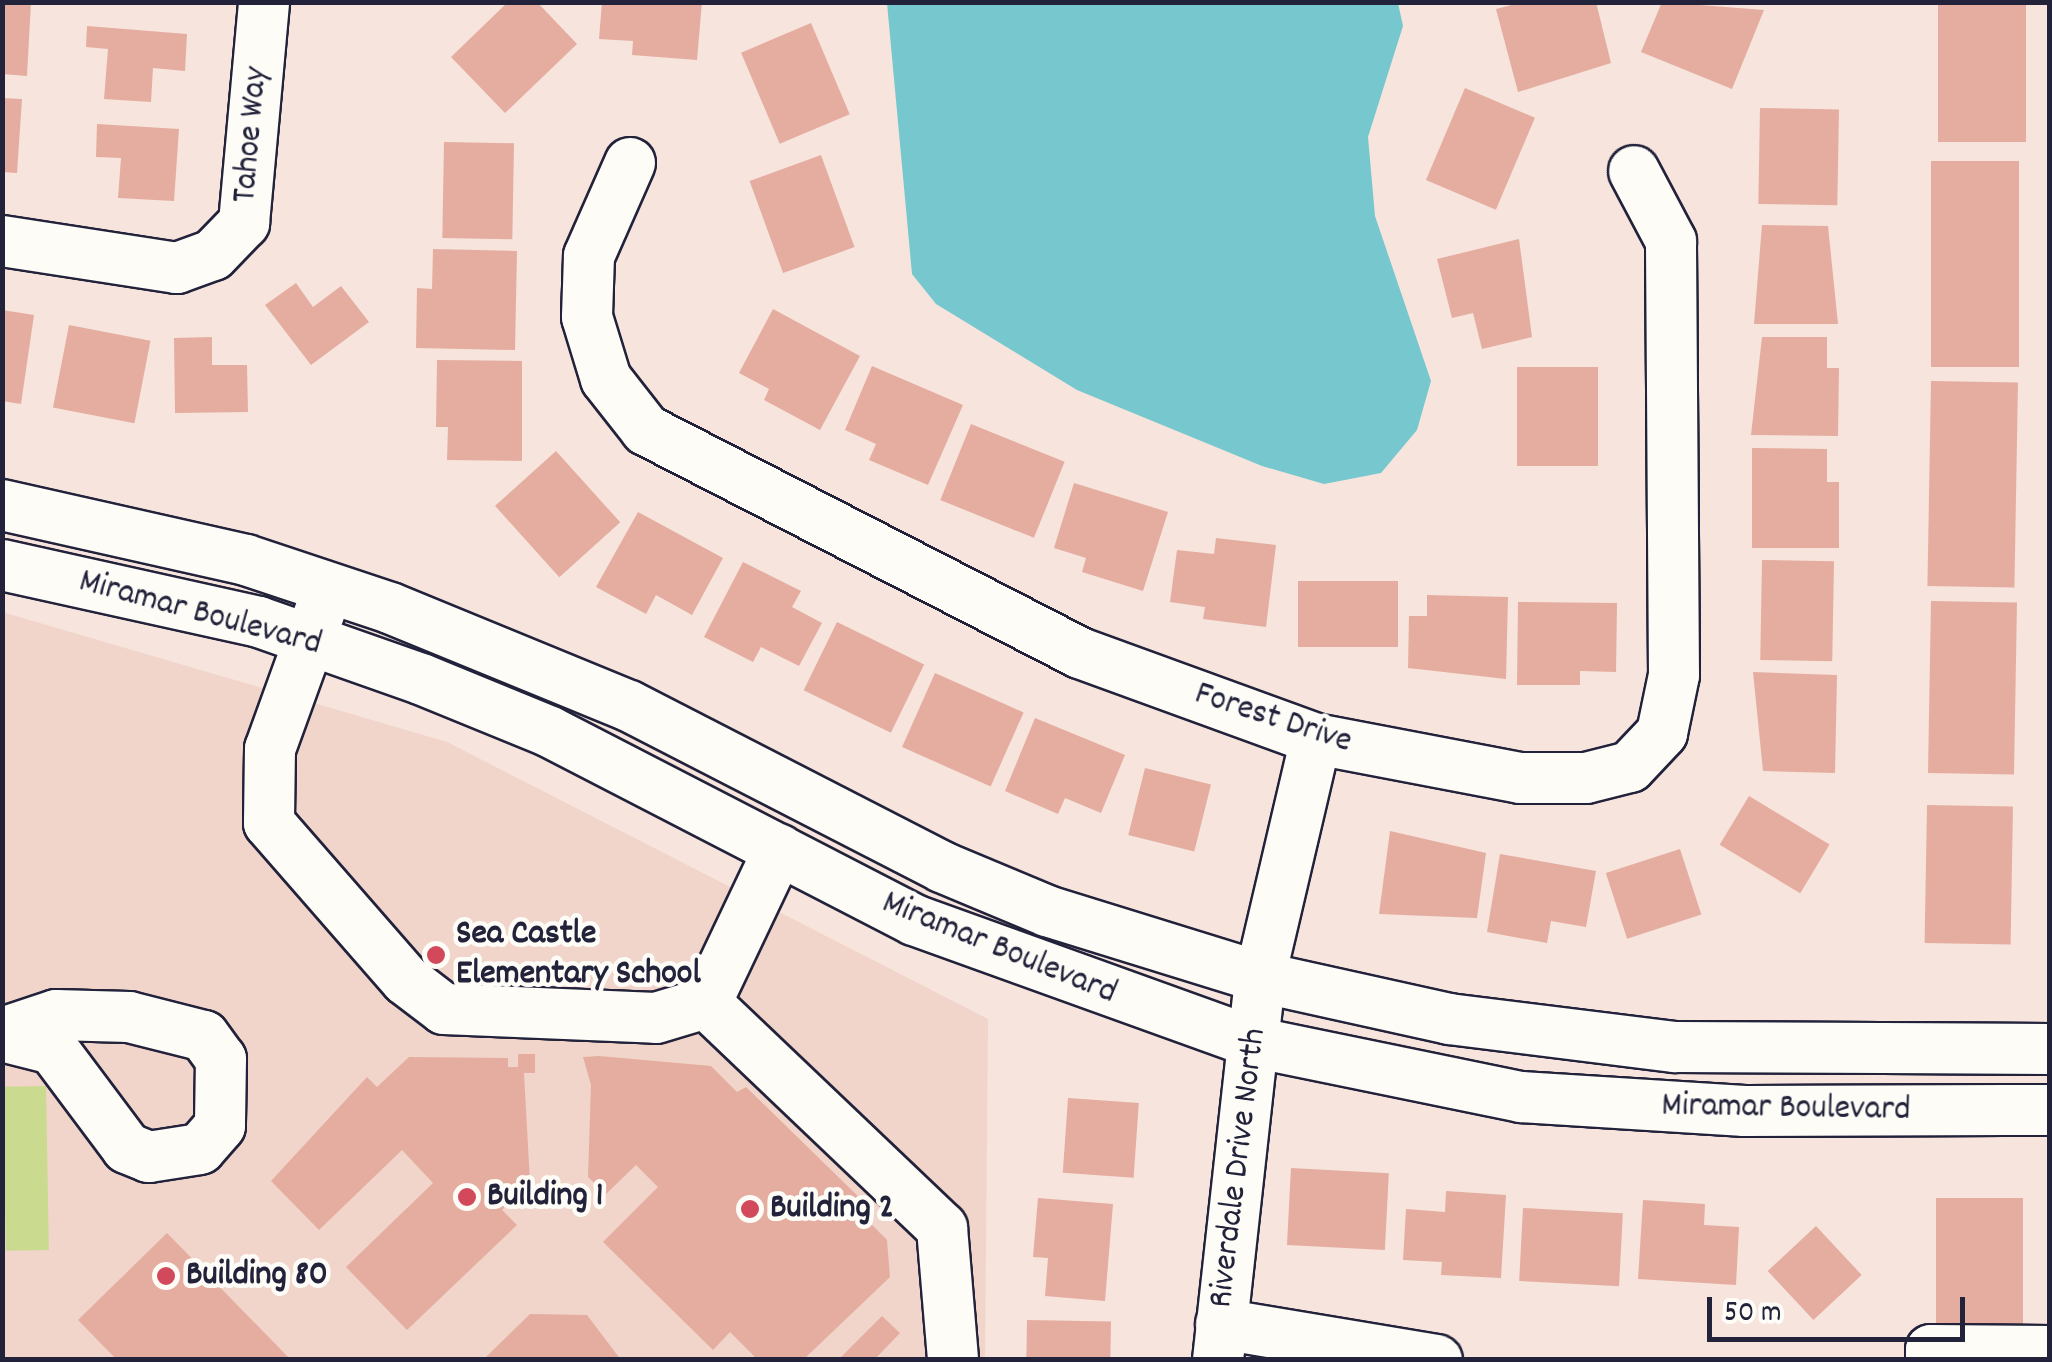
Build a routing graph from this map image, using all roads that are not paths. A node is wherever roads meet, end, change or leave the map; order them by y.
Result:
1 (264, 2) edge
2 (630, 163) dead end
3 (1634, 171) dead end
4 (2, 241) edge
5 (2, 505) edge
6 (2, 566) edge
7 (329, 588) junction
8 (308, 640) junction
9 (1316, 739) junction
10 (779, 849) junction
11 (1260, 977) junction
12 (706, 1003) junction
13 (1253, 1042) junction
14 (2050, 1050) edge
15 (2050, 1110) edge
16 (1220, 1341) edge
17 (2050, 1351) edge
18 (953, 1360) edge
19 (1436, 1360) edge
20 (1931, 1360) edge

1 - 4 street, Tahoe Way
2 - 9 street, Forest Drive
3 - 9 street, Forest Drive
5 - 7 street, Miramar Boulevard
6 - 8 street, Miramar Boulevard
7 - 8 street
7 - 11 street, Miramar Boulevard
8 - 10 street, Miramar Boulevard
8 - 12 street
9 - 11 street, Riverdale Drive North
10 - 12 street
10 - 13 street, Miramar Boulevard
11 - 13 street, Riverdale Drive North
11 - 14 street, Miramar Boulevard
12 - 18 street
13 - 15 street, Miramar Boulevard
13 - 16 street, Riverdale Drive North
16 - 19 street
17 - 20 street

